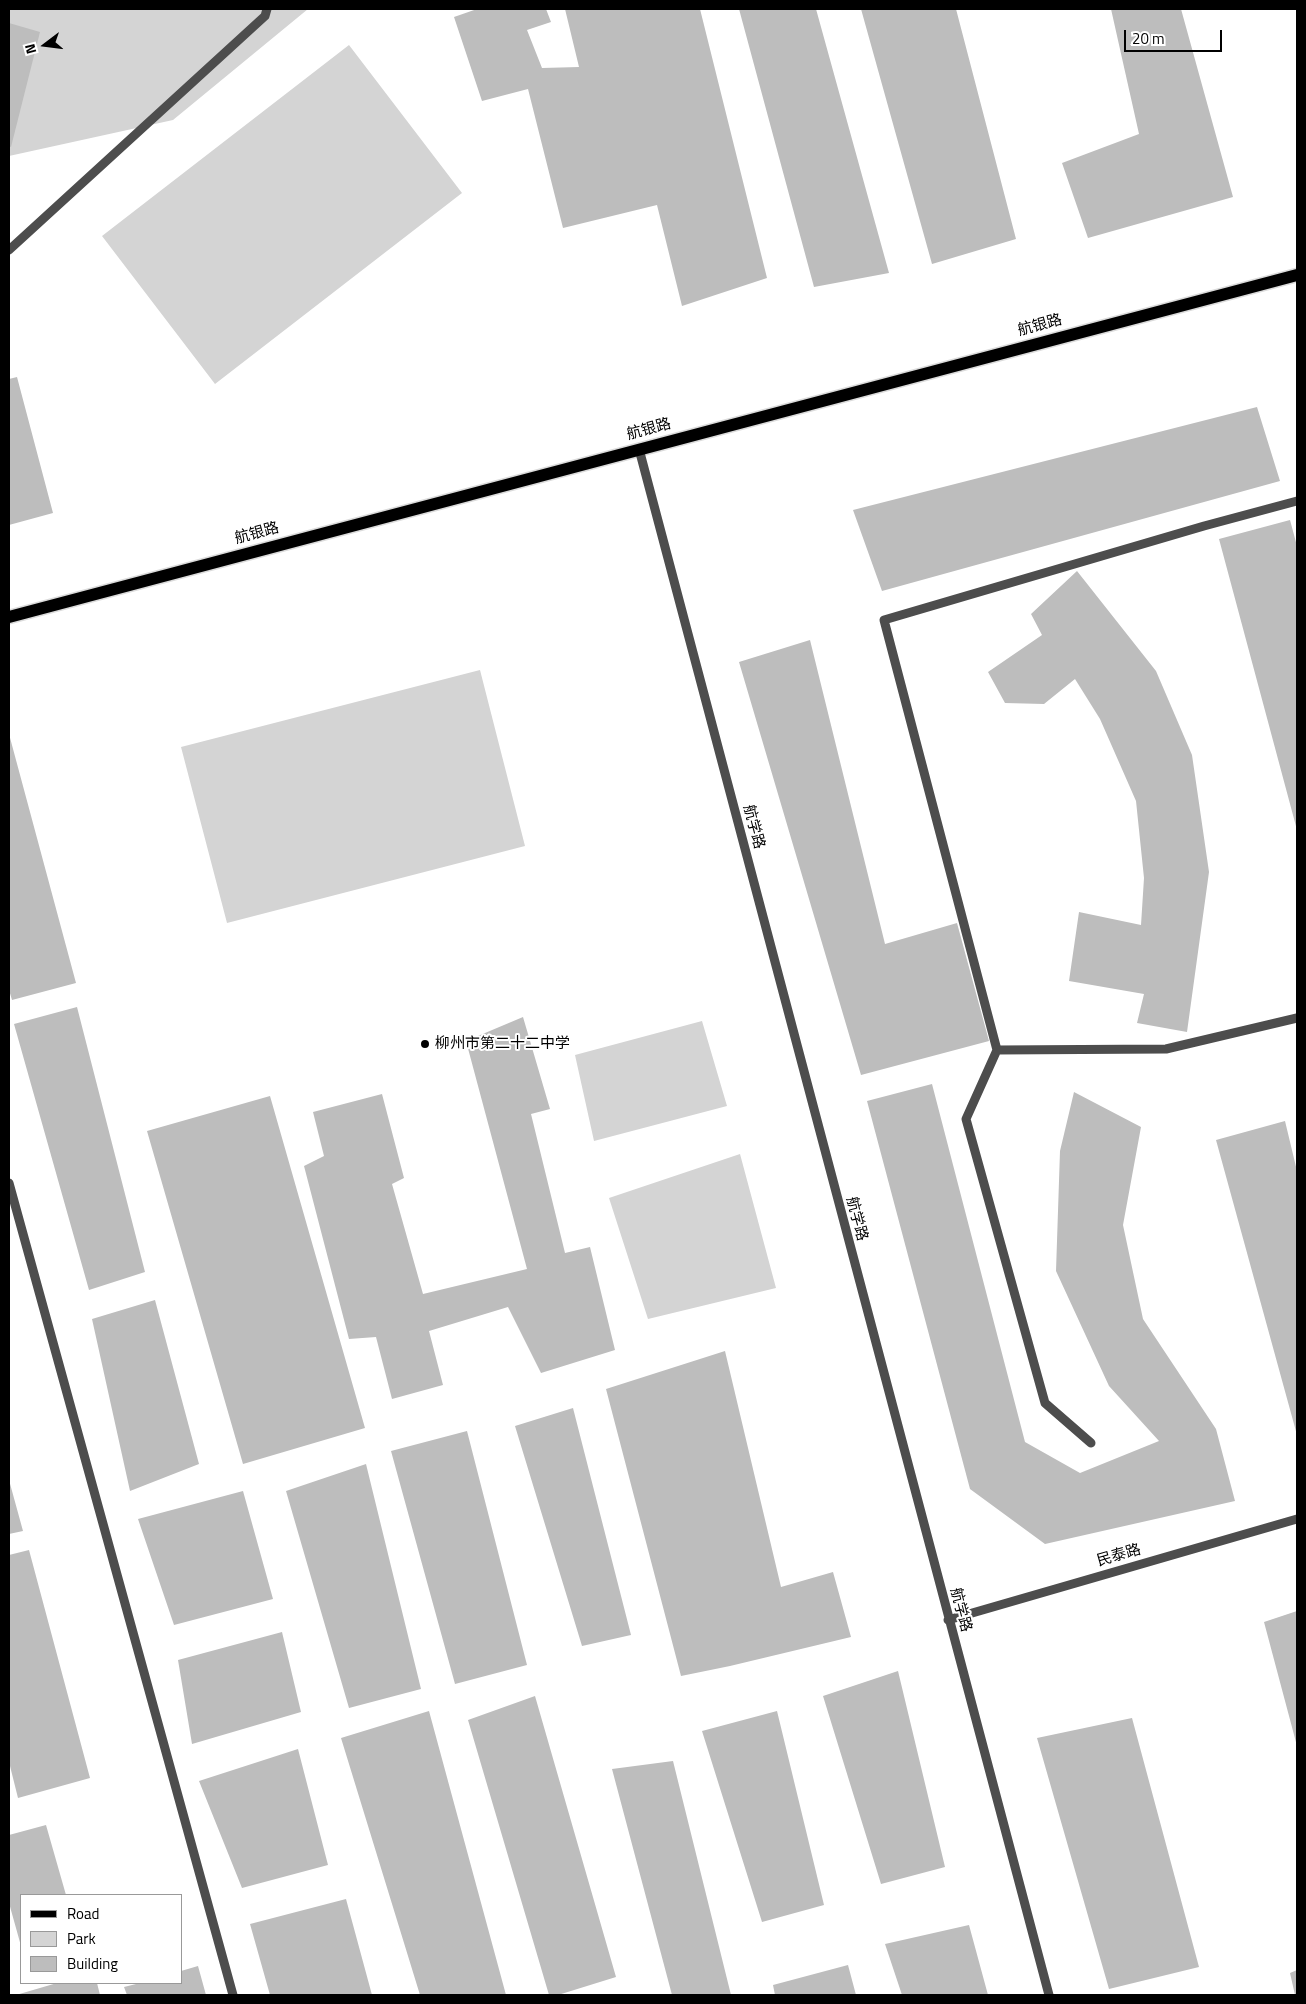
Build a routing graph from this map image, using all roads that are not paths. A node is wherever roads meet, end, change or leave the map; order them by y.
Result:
1 (267, 9) edge
2 (9, 250) edge
3 (1297, 274) edge
4 (639, 449) junction
5 (1297, 501) edge
6 (9, 616) edge
7 (1297, 1018) edge
8 (997, 1050) junction
9 (9, 1183) edge
10 (1092, 1443) dead end
11 (1297, 1519) edge
12 (948, 1620) junction
13 (233, 1995) edge
14 (1049, 1995) edge

1 - 2 street
3 - 4 main road, 航银路
4 - 6 main road, 航银路
4 - 12 street, 航学路
5 - 8 street
7 - 8 street
8 - 10 street
9 - 13 street
11 - 12 street, 民泰路
12 - 14 street, 航学路

